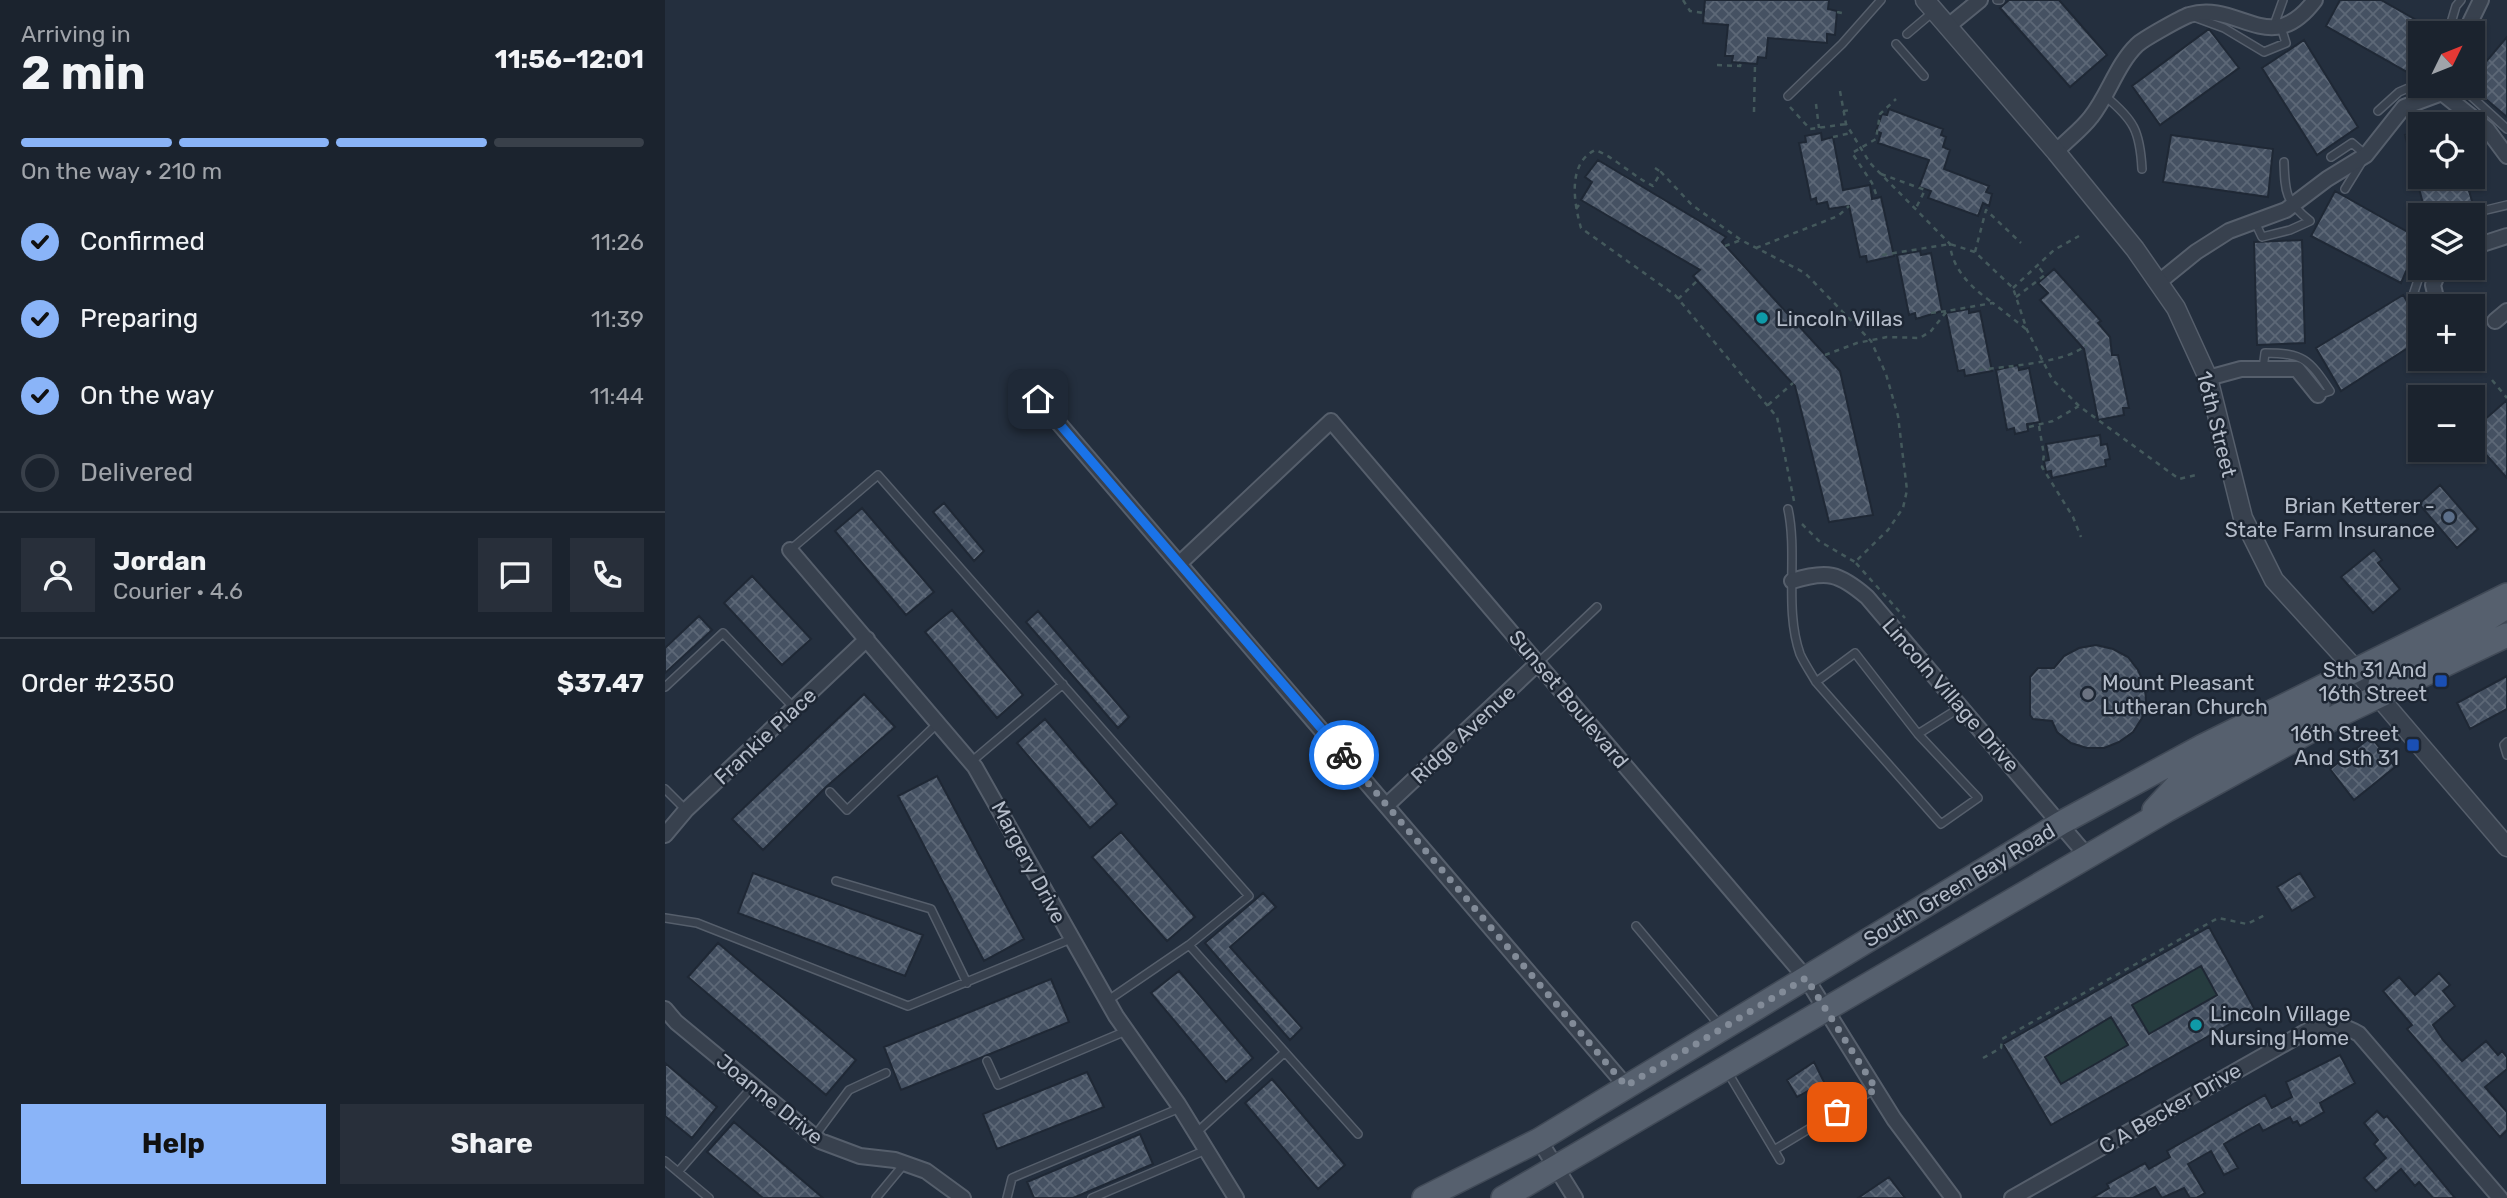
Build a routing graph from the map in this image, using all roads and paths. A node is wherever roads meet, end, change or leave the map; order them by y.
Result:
1 (1683, 0) edge
2 (1881, 0) edge
3 (1980, 0) edge
4 (2283, 0) edge
5 (2315, 0) edge
6 (2461, 0) edge
7 (2481, 0) edge
8 (2209, 4) edge
9 (1929, 6) edge
10 (1837, 12) dead end
11 (1704, 13) dead end
12 (1846, 14) dead end
13 (2189, 15) junction
14 (2452, 21) edge
15 (2471, 21) edge
16 (2277, 26) junction
17 (1947, 27) junction
18 (1907, 34) dead end
19 (1896, 44) dead end
20 (1741, 63) dead end
21 (1755, 64) dead end
22 (1717, 65) dead end
23 (1924, 76) dead end
24 (2408, 88) edge
25 (1840, 91) dead end
26 (2105, 96) junction
27 (1785, 97) joint
28 (2424, 98) edge
29 (2453, 98) edge
30 (2473, 98) edge
31 (1896, 99) dead end
32 (1816, 104) dead end
33 (2404, 107) junction
34 (1851, 110) dead end
35 (1843, 111) junction
36 (2378, 111) dead end
37 (1754, 112) dead end
38 (2468, 112) edge
39 (2408, 113) edge
40 (1846, 124) junction
41 (2485, 127) edge
42 (1819, 128) junction
43 (2507, 129) edge
44 (1851, 133) junction
45 (1833, 137) dead end
46 (1860, 149) junction
47 (2056, 152) junction
48 (2366, 155) junction
49 (2507, 156) edge
50 (2331, 157) dead end
51 (2284, 162) dead end
52 (1655, 168) dead end
53 (2142, 169) dead end
54 (1661, 172) junction
55 (1877, 173) junction
56 (2345, 189) dead end
57 (1876, 194) dead end
58 (1582, 201) dead end
59 (2507, 205) edge
60 (1850, 206) dead end
61 (2292, 206) junction
62 (1916, 208) junction
63 (1576, 209) junction
64 (2485, 211) edge
65 (2255, 222) junction
66 (2080, 236) dead end
67 (2507, 236) edge
68 (1741, 240) junction
69 (2485, 240) edge
70 (2021, 243) dead end
71 (1950, 244) junction
72 (1725, 246) dead end
73 (1756, 248) junction
74 (1975, 252) junction
75 (1882, 255) dead end
76 (2037, 265) junction
77 (1697, 281) dead end
78 (2159, 282) junction
79 (2013, 288) junction
80 (2016, 297) junction
81 (1678, 299) junction
82 (1993, 303) junction
83 (1947, 311) junction
84 (2507, 311) edge
85 (1931, 313) dead end
86 (2495, 321) dead end
87 (2027, 330) junction
88 (1871, 341) junction
89 (2087, 345) dead end
90 (1825, 355) dead end
91 (2042, 360) junction
92 (1979, 370) dead end
93 (2208, 378) junction
94 (2492, 380) dead end
95 (1793, 383) dead end
96 (2318, 395) dead end
97 (2507, 398) edge
98 (1038, 399) dead end
99 (1767, 405) junction
100 (2079, 406) junction
101 (2039, 426) junction
102 (2029, 427) dead end
103 (2196, 475) dead end
104 (1792, 507) joint
105 (1800, 521) dead end
106 (2081, 537) dead end
107 (790, 550) joint
108 (1855, 562) junction
109 (1180, 563) junction
110 (1792, 581) junction
111 (2507, 595) edge
112 (2507, 606) edge
113 (1597, 607) dead end
114 (1907, 622) dead end
115 (2507, 635) edge
116 (867, 639) junction
117 (1538, 663) junction
118 (2355, 669) junction
119 (1816, 682) junction
120 (1063, 684) junction
121 (665, 687) edge
122 (2379, 696) junction
123 (1961, 707) junction
124 (794, 708) junction
125 (939, 722) junction
126 (1918, 734) junction
127 (2507, 742) edge
128 (2507, 755) edge
129 (971, 762) junction
130 (665, 789) edge
131 (830, 792) dead end
132 (1387, 805) junction
133 (686, 810) junction
134 (2061, 822) junction
135 (2137, 828) junction
136 (665, 835) edge
137 (2506, 841) edge
138 (2088, 857) junction
139 (837, 881) dead end
140 (2267, 914) dead end
141 (665, 918) edge
142 (1636, 926) dead end
143 (1071, 939) junction
144 (1189, 945) junction
145 (1806, 978) junction
146 (967, 983) junction
147 (1107, 1001) junction
148 (665, 1009) edge
149 (1827, 1012) junction
150 (1722, 1027) junction
151 (1126, 1031) junction
152 (1285, 1052) junction
153 (1983, 1058) dead end
154 (987, 1061) dead end
155 (1726, 1070) junction
156 (886, 1073) dead end
157 (1626, 1086) junction
158 (752, 1087) junction
159 (1876, 1089) junction
160 (1180, 1108) junction
161 (1196, 1133) junction
162 (1359, 1133) dead end
163 (814, 1137) junction
164 (1539, 1140) junction
165 (1207, 1150) junction
166 (1774, 1150) junction
167 (1780, 1160) dead end
168 (665, 1161) edge
169 (906, 1163) junction
170 (1557, 1169) junction
171 (678, 1172) junction
172 (709, 1198) edge
173 (876, 1198) edge
174 (963, 1198) edge
175 (1007, 1198) edge
176 (1092, 1198) edge
177 (1236, 1198) edge
178 (1424, 1198) edge
179 (1503, 1198) edge
180 (1575, 1198) edge
181 (1953, 1198) edge
182 (2012, 1198) edge
183 (2500, 1198) edge

1 - 11 path
2 - 27 lane
3 - 17 street
4 - 16 lane
5 - 16 street
6 - 14 lane
7 - 15 street
8 - 13 street
8 - 16 street
9 - 17 street, 16th Street
9 - 18 lane
10 - 12 path
13 - 16 lane
13 - 26 street
17 - 47 street, 16th Street
19 - 23 lane
20 - 22 path
21 - 37 path
24 - 36 lane
25 - 35 path
26 - 47 street
26 - 53 lane
27 - 42 path
28 - 33 street
29 - 38 street
30 - 43 lane
31 - 46 path
32 - 42 path
33 - 39 lane
33 - 48 street
34 - 35 path
35 - 40 path
40 - 42 path
40 - 44 path
41 - 49 street
44 - 45 path
44 - 46 path
46 - 55 path
46 - 57 path
47 - 78 street, 16th Street
48 - 50 lane
48 - 56 lane
48 - 61 street
51 - 61 lane
52 - 54 path
54 - 63 path
54 - 68 path
55 - 62 path
55 - 62 path
58 - 63 path
59 - 64 lane
60 - 73 path
61 - 65 street
61 - 65 lane
62 - 71 path
63 - 81 path
65 - 78 street
66 - 76 path
67 - 69 street
68 - 72 path
68 - 73 path
70 - 74 path
71 - 74 path
71 - 75 path
71 - 82 path
73 - 88 path
74 - 79 path
76 - 79 path
76 - 80 path
77 - 81 path
78 - 93 street, 16th Street
79 - 80 path
80 - 87 path
81 - 99 path
82 - 83 path
82 - 87 path
83 - 85 path
83 - 88 path
84 - 86 street
87 - 91 path
88 - 90 path
88 - 108 path
89 - 91 path
91 - 92 path
91 - 100 path
93 - 96 street
93 - 118 street, 16th Street
94 - 97 path
95 - 99 path
98 - 109 street
99 - 104 path
100 - 101 path
100 - 103 path
101 - 102 path
101 - 106 path
104 - 110 lane
105 - 108 path
107 - 116 street, Margery Drive
107 - 120 lane
108 - 114 path
109 - 117 street, Sunset Boulevard
109 - 132 street
110 - 119 lane
110 - 123 street, Lincoln Village Drive
111 - 118 main road, South Green Bay Road
112 - 122 main road
113 - 117 lane
115 - 122 main road, South Green Bay Road
116 - 124 street, Frankie Place
116 - 125 street, Margery Drive
117 - 132 street, Ridge Avenue
117 - 145 street, Sunset Boulevard
118 - 122 street, 16th Street
118 - 134 main road, South Green Bay Road
118 - 135 main road
119 - 126 lane
119 - 126 lane
120 - 129 lane
120 - 144 lane
121 - 124 lane
122 - 135 main road, South Green Bay Road
122 - 137 street, 16th Street
123 - 126 lane
123 - 134 street, Lincoln Village Drive
124 - 133 street, Frankie Place
125 - 129 street, Margery Drive
125 - 131 lane
127 - 128 lane
129 - 143 street, Margery Drive
130 - 133 lane
132 - 157 street
133 - 136 street, Frankie Place
134 - 138 street, Lincoln Village Drive
134 - 145 main road, South Green Bay Road
135 - 138 main road, South Green Bay Road
138 - 149 main road, South Green Bay Road
139 - 146 lane
140 - 153 path
141 - 146 lane
142 - 150 lane
143 - 146 lane
143 - 147 street, Margery Drive
144 - 147 lane
144 - 152 lane
145 - 149 street, Sunset Boulevard
145 - 150 main road, South Green Bay Road
147 - 151 street, Margery Drive
148 - 158 street, Joanne Drive
149 - 155 main road, South Green Bay Road
149 - 159 street, Sunset Boulevard
150 - 157 main road, South Green Bay Road
151 - 154 lane
151 - 160 street, Margery Drive
152 - 161 lane
152 - 162 lane
155 - 166 lane
155 - 170 main road, South Green Bay Road
156 - 163 lane
157 - 164 main road, South Green Bay Road
158 - 163 street, Joanne Drive
158 - 171 lane
159 - 166 lane
159 - 181 street, Sunset Boulevard
160 - 161 street, Margery Drive
160 - 175 lane
161 - 165 street, Margery Drive
163 - 169 street, Joanne Drive
164 - 170 street
164 - 178 main road, South Green Bay Road
165 - 176 lane
165 - 177 street, Margery Drive
166 - 167 lane
168 - 171 lane
169 - 173 lane
169 - 174 street, Joanne Drive
170 - 179 main road, South Green Bay Road
170 - 180 street
171 - 172 lane
182 - 183 street, C A Becker Drive

